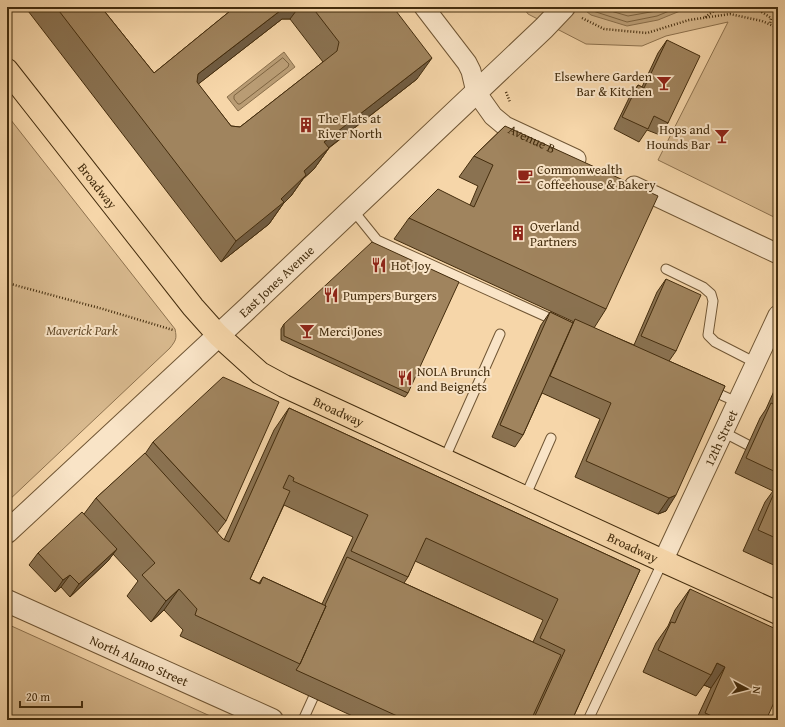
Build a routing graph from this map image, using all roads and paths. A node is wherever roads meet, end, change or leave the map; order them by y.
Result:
1 (424, 7) edge
2 (720, 7) edge
3 (754, 7) edge
4 (570, 11) edge
5 (705, 18) junction
6 (770, 24) junction
7 (778, 28) edge
8 (7, 70) edge
9 (476, 92) junction
10 (591, 166) edge
11 (620, 180) edge
12 (352, 209) junction
13 (778, 254) edge
14 (666, 269) dead end
15 (7, 283) edge
16 (778, 315) edge
17 (564, 324) edge
18 (173, 330) dead end
19 (500, 334) dead end
20 (218, 335) junction
21 (756, 363) junction
22 (700, 385) edge
23 (737, 402) junction
24 (7, 412) edge
25 (7, 429) edge
26 (723, 432) junction
27 (551, 438) dead end
28 (748, 445) dead end
29 (444, 460) junction
30 (525, 497) junction
31 (7, 532) edge
32 (663, 561) junction
33 (7, 601) edge
34 (778, 613) edge
35 (313, 698) edge
36 (272, 720) edge
37 (303, 720) edge
38 (588, 720) edge

1 - 9 street, Avenue B
2 - 5 path
3 - 6 path
4 - 5 path
4 - 9 street, East Jones Avenue
5 - 6 path
6 - 7 path
8 - 20 main road, Broadway
9 - 10 street, Avenue B
9 - 12 street, East Jones Avenue
11 - 13 street
12 - 17 lane
12 - 20 street, East Jones Avenue
14 - 21 lane
15 - 18 path
16 - 21 street, 12th Street
19 - 29 lane
20 - 29 main road, Broadway
20 - 31 street, East Jones Avenue
21 - 23 street, 12th Street
22 - 23 lane
23 - 26 street, 12th Street
24 - 25 path
26 - 28 lane
26 - 32 street, 12th Street
27 - 30 lane
29 - 30 main road, Broadway
30 - 32 main road, Broadway
32 - 34 main road, Broadway
32 - 38 lane
33 - 36 street, North Alamo Street
35 - 37 lane

